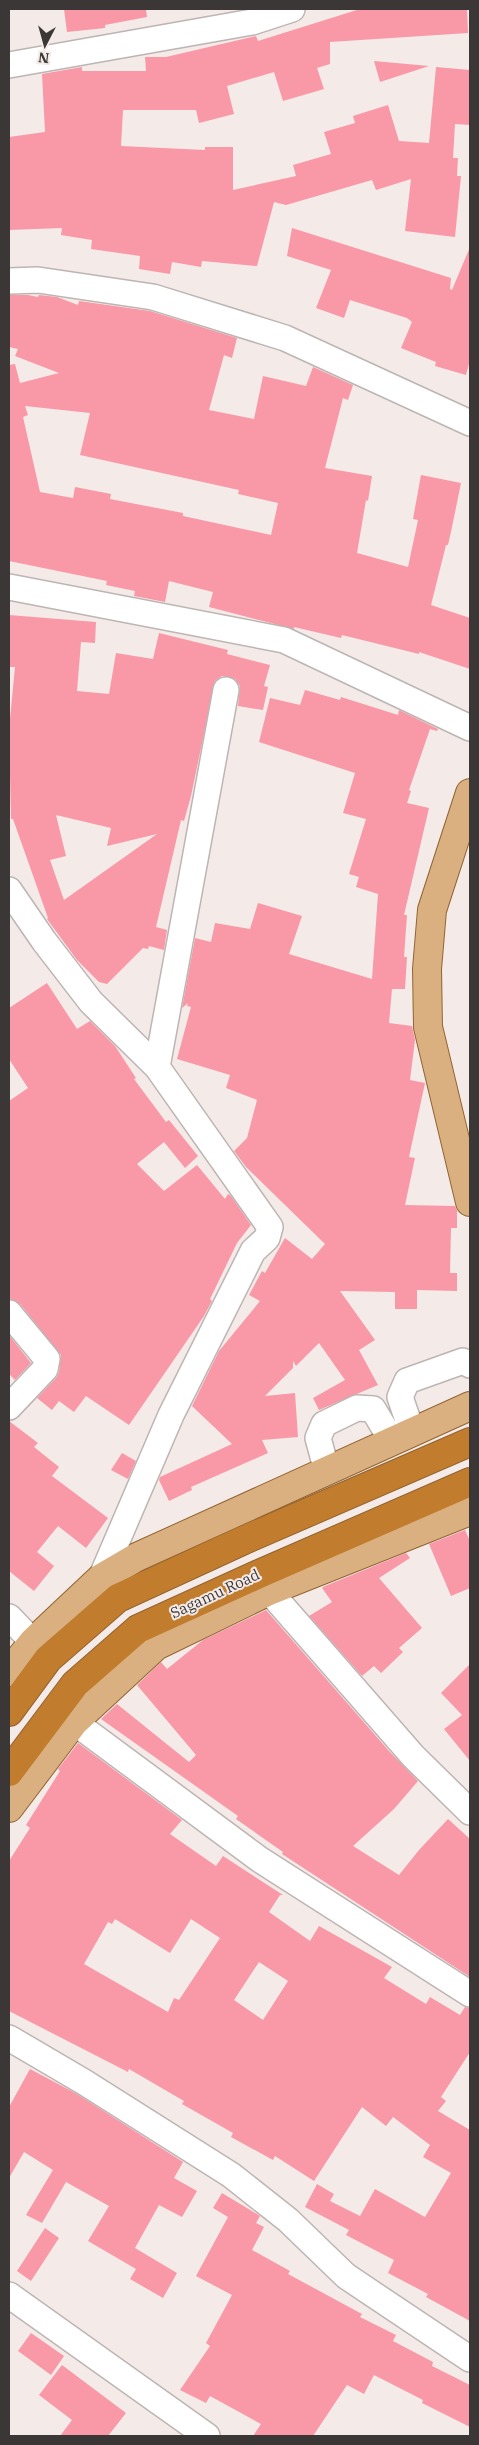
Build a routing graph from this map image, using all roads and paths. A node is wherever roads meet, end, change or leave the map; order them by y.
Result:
1 (292, 9) edge
2 (9, 65) edge
3 (9, 281) edge
4 (470, 422) edge
5 (9, 587) edge
6 (226, 690) dead end
7 (470, 728) edge
8 (470, 793) edge
9 (9, 890) edge
10 (157, 1066) junction
11 (470, 1202) edge
12 (9, 1313) edge
13 (470, 1365) edge
14 (470, 1406) edge
15 (9, 1407) edge
16 (402, 1437) junction
17 (470, 1442) edge
18 (327, 1471) junction
19 (470, 1482) edge
20 (470, 1510) edge
21 (101, 1578) junction
22 (269, 1591) junction
23 (9, 1617) edge
24 (33, 1642) junction
25 (9, 1672) edge
26 (9, 1712) edge
27 (74, 1722) junction
28 (9, 1772) edge
29 (9, 1808) edge
30 (470, 1812) edge
31 (470, 1994) edge
32 (9, 2038) edge
33 (9, 2295) edge
34 (470, 2359) edge
35 (207, 2436) edge

1 - 2 street
3 - 4 street
5 - 7 street
6 - 10 street
8 - 11 main road
9 - 10 street
10 - 21 street
12 - 15 street
13 - 16 street
14 - 16 main road
16 - 18 main road
16 - 18 street
17 - 26 highway
18 - 21 main road
19 - 28 highway, Sagamu Road
20 - 22 main road
21 - 24 main road
22 - 27 main road
22 - 30 street
23 - 24 street
24 - 25 main road
27 - 29 main road
27 - 31 street
32 - 34 street
33 - 35 street

